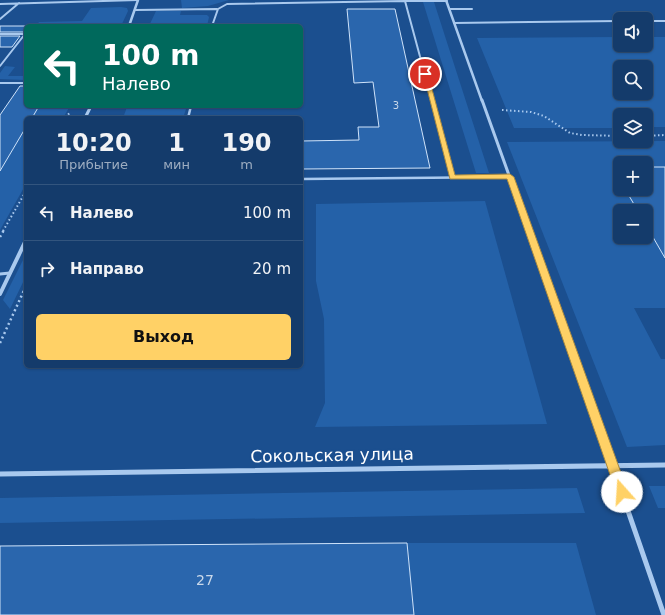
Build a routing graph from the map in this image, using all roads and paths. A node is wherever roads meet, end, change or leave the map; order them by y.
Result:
1 (138, 0) edge
2 (446, 0) edge
3 (406, 1) edge
4 (19, 3) junction
5 (0, 4) edge
6 (217, 9) junction
7 (449, 9) junction
8 (472, 9) dead end
9 (135, 10) junction
10 (0, 19) edge
11 (613, 21) edge
12 (653, 21) edge
13 (665, 21) edge
14 (454, 23) junction
15 (130, 24) edge
16 (213, 24) edge
17 (0, 34) edge
18 (24, 34) edge
19 (24, 35) edge
20 (0, 66) edge
21 (0, 83) edge
22 (24, 83) edge
23 (486, 110) junction
24 (665, 135) edge
25 (613, 136) edge
26 (653, 136) edge
27 (452, 177) junction
28 (510, 177) junction
29 (303, 179) edge
30 (24, 195) edge
31 (0, 238) edge
32 (24, 244) edge
33 (10, 273) junction
34 (0, 274) edge
35 (24, 290) edge
36 (0, 294) edge
37 (0, 344) edge
38 (613, 465) junction
39 (665, 465) edge
40 (0, 474) edge
41 (664, 615) edge

1 - 4 lane
1 - 9 street
2 - 3 lane
2 - 7 street
3 - 6 lane
3 - 27 lane
4 - 5 lane
4 - 10 lane
6 - 9 lane
6 - 16 lane
7 - 8 lane
7 - 14 street
9 - 15 street
11 - 14 lane
12 - 13 lane
14 - 23 street
17 - 18 lane
19 - 20 lane
21 - 22 lane
23 - 25 path
23 - 28 street
24 - 26 path
27 - 28 lane
27 - 29 lane
28 - 38 street
30 - 31 path
32 - 33 street
33 - 34 lane
33 - 36 street
35 - 37 path
38 - 39 street, Сокольская улица
38 - 40 street, Сокольская улица
38 - 41 street

